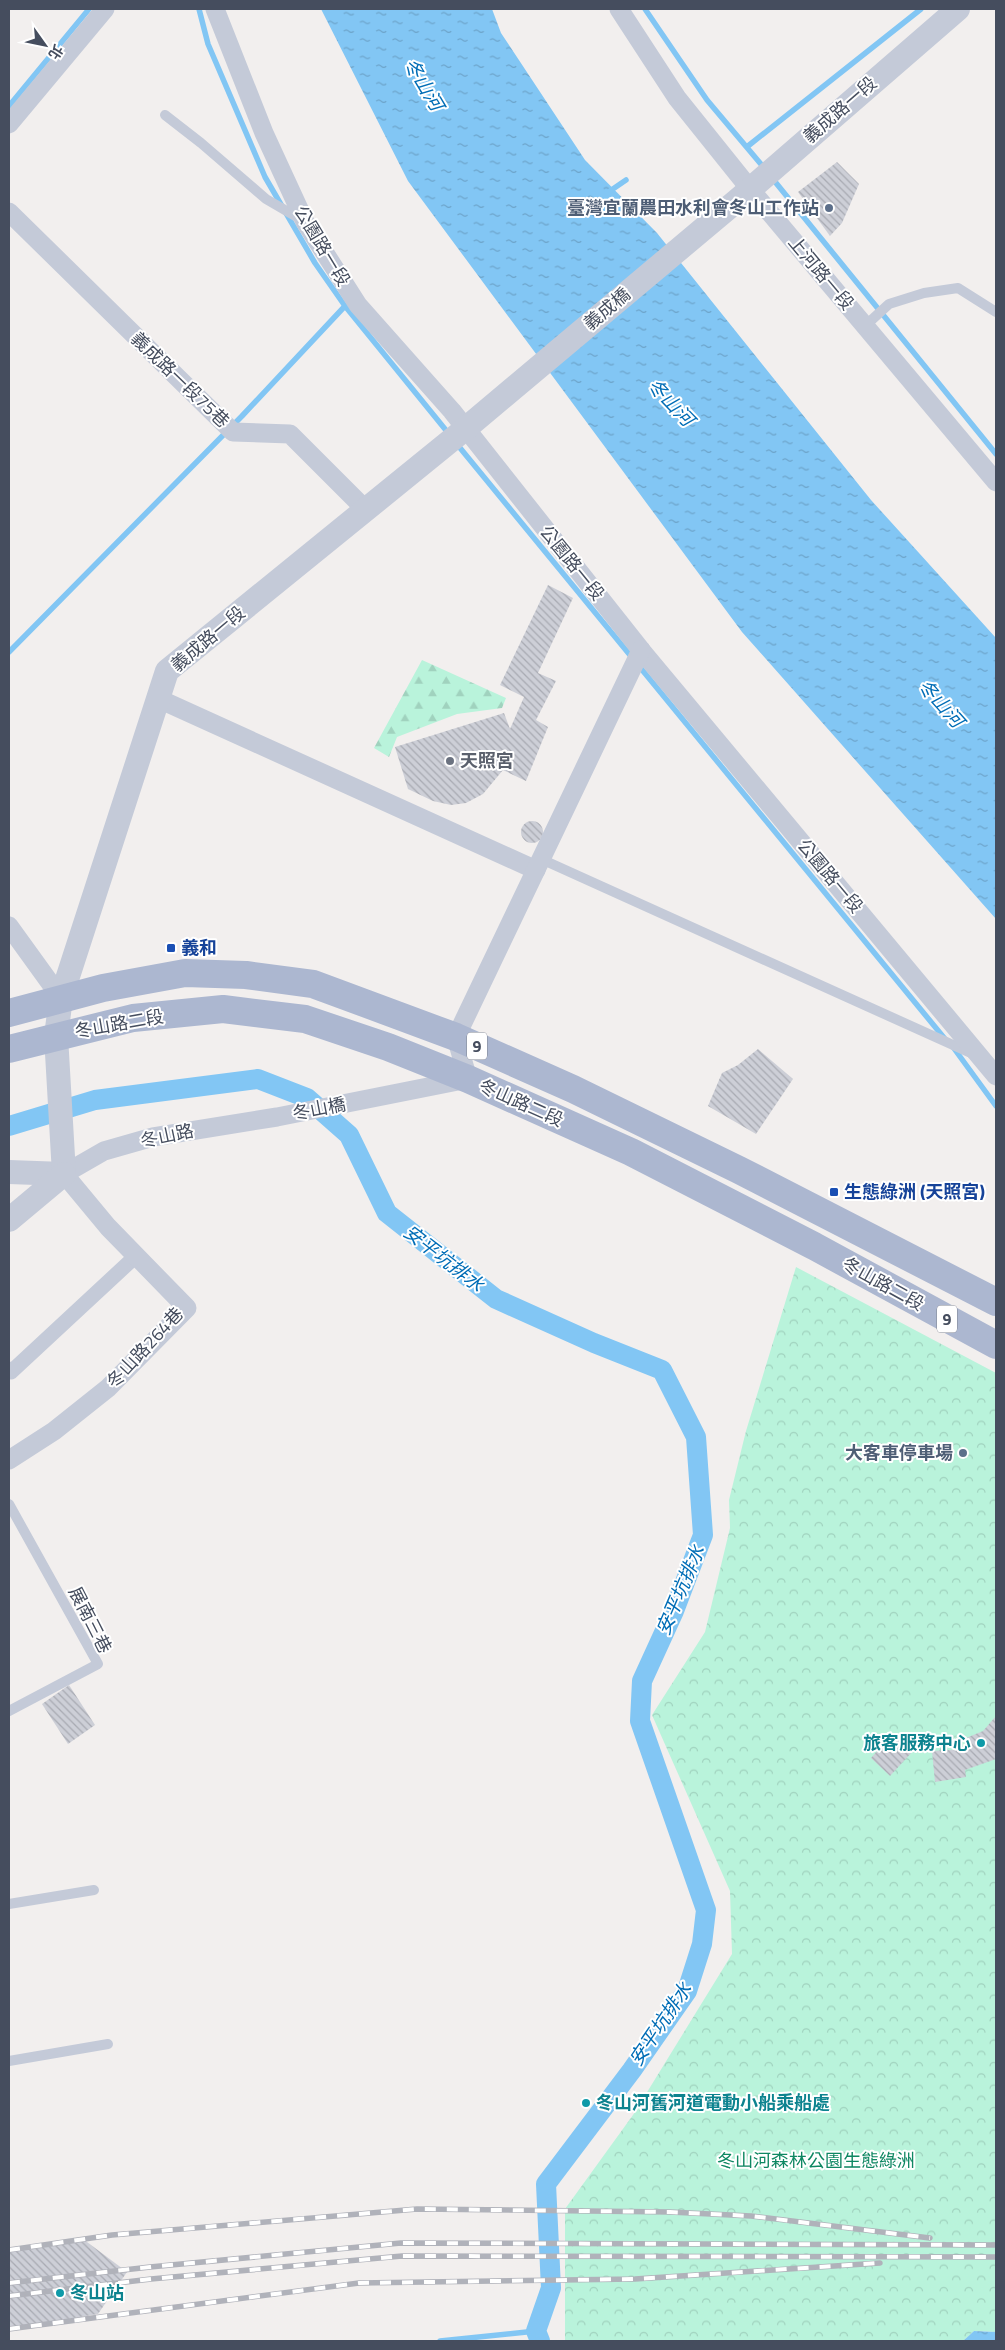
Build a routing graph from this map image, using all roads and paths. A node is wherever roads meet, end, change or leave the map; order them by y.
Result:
1 (105, 9) edge
2 (215, 9) edge
3 (619, 9) edge
4 (958, 9) edge
5 (165, 115) dead end
6 (9, 124) edge
7 (750, 189) junction
8 (9, 212) edge
9 (722, 212) joint
10 (304, 222) junction
11 (996, 312) edge
12 (865, 326) junction
13 (491, 407) joint
14 (465, 429) junction
15 (996, 482) edge
16 (366, 510) junction
17 (641, 650) junction
18 (159, 699) junction
19 (539, 865) junction
20 (9, 926) edge
21 (61, 998) junction
22 (9, 1013) edge
23 (56, 1036) junction
24 (456, 1037) junction
25 (9, 1049) edge
26 (982, 1058) junction
27 (996, 1076) edge
28 (468, 1078) junction
29 (277, 1117) joint
30 (9, 1172) edge
31 (64, 1174) junction
32 (9, 1220) edge
33 (136, 1255) junction
34 (996, 1302) edge
35 (996, 1345) edge
36 (9, 1370) edge
37 (9, 1460) edge
38 (9, 1504) edge
39 (9, 1711) edge
40 (94, 1890) dead end
41 (9, 1904) edge
42 (108, 2044) dead end
43 (9, 2061) edge

1 - 6 street
2 - 10 street, 公園路一段
3 - 7 street, 上河路一段
4 - 7 street, 義成路一段
5 - 10 lane
7 - 9 street, 義成路一段
7 - 12 street, 上河路一段
8 - 16 street, 義成路一段75巷
9 - 13 street, 義成橋
10 - 14 street, 公園路一段
11 - 12 lane
12 - 15 street, 上河路一段
13 - 14 street, 義成路一段
14 - 16 street, 義成路一段
14 - 17 street, 公園路一段
16 - 18 street, 義成路一段
17 - 19 street
17 - 26 street, 公園路一段
18 - 19 street
18 - 21 street, 義成路一段
19 - 24 street
19 - 26 lane
20 - 21 street
21 - 22 main road, 冬山路二段 / 9
21 - 23 street
21 - 24 main road, 冬山路二段 / 9
23 - 25 main road, 冬山路二段 / 9
23 - 28 main road, 冬山路二段 / 9
23 - 31 street
24 - 28 street
24 - 34 main road, 冬山路二段 / 9
26 - 27 street, 公園路一段
28 - 29 street, 冬山橋
28 - 35 main road, 冬山路二段 / 9
29 - 31 street, 冬山路
30 - 31 street
31 - 32 street, 冬山路
31 - 33 street, 冬山路264巷
33 - 36 street
33 - 37 street, 冬山路264巷
38 - 39 lane, 展南三巷
40 - 41 lane
42 - 43 lane

